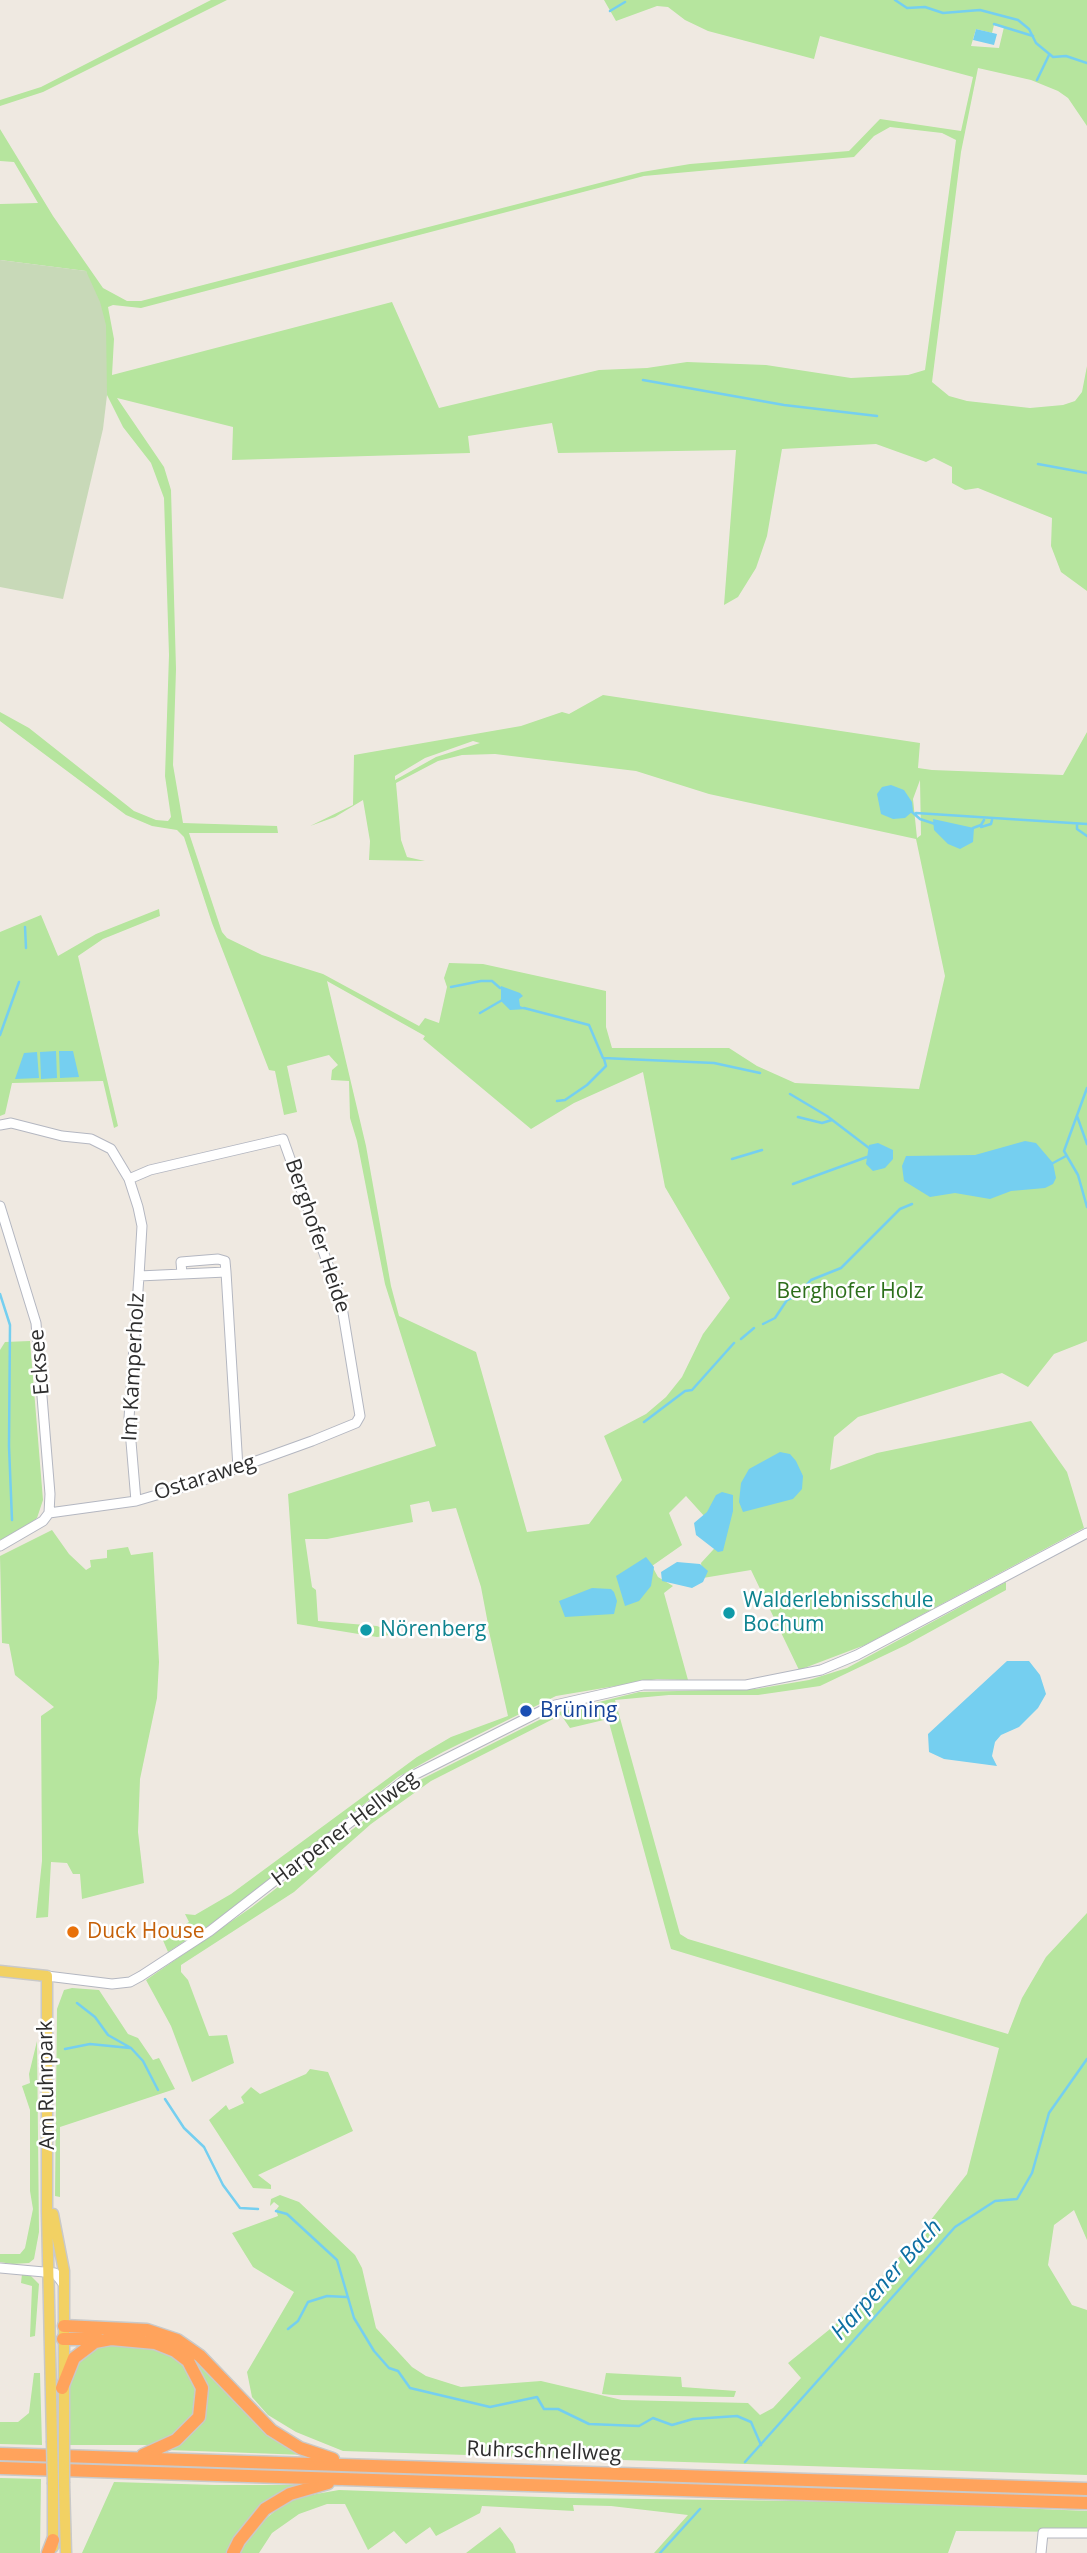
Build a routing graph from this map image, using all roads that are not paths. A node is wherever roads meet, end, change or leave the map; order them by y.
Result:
1 (0, 1125) edge
2 (129, 1179) junction
3 (0, 1206) edge
4 (139, 1276) junction
5 (356, 1423) joint
6 (238, 1468) junction
7 (136, 1501) junction
8 (46, 1517) junction
9 (1087, 1533) edge
10 (0, 1546) edge
11 (0, 1971) edge
12 (47, 1976) junction
13 (49, 2194) junction
14 (59, 2244) junction
15 (0, 2268) edge
16 (48, 2271) junction
17 (64, 2285) junction
18 (59, 2335) junction
19 (111, 2339) junction
20 (62, 2388) junction
21 (58, 2441) junction
22 (0, 2454) edge
23 (116, 2458) junction
24 (375, 2466) junction
25 (0, 2468) edge
26 (373, 2480) junction
27 (59, 2484) junction
28 (1087, 2489) edge
29 (1087, 2503) edge
30 (1087, 2533) edge
31 (52, 2549) edge
32 (66, 2553) edge
33 (233, 2553) edge
34 (1041, 2553) edge

1 - 2 street
2 - 4 street
2 - 5 street, Berghofer Heide
3 - 8 street, Ecksee
4 - 6 street, Im Kamperholz
4 - 7 street, Im Kamperholz
5 - 6 street, Ostaraweg
6 - 7 street, Ostaraweg
7 - 8 street, Ostaraweg
8 - 10 street
9 - 12 street, Harpener Hellweg
11 - 12 main road, Harpener Hellweg
12 - 13 main road, Am Ruhrpark
13 - 14 main road, Am Ruhrpark
13 - 16 main road, Am Ruhrpark
14 - 16 street
14 - 17 main road, Am Ruhrpark
15 - 16 street
16 - 17 street
16 - 18 main road, Am Ruhrpark
17 - 18 main road, Am Ruhrpark
18 - 19 highway
18 - 20 main road, Am Ruhrpark
18 - 21 main road, Am Ruhrpark
18 - 24 highway
19 - 20 highway
19 - 23 highway
20 - 21 main road, Am Ruhrpark
21 - 27 main road, Am Ruhrpark, bridge
22 - 23 highway, Ruhrschnellweg
23 - 24 highway, Ruhrschnellweg
24 - 28 highway, Ruhrschnellweg
25 - 26 highway, Ruhrschnellweg
26 - 29 highway, Ruhrschnellweg
26 - 33 highway
27 - 31 main road, Am Ruhrpark
27 - 32 main road, Am Ruhrpark
30 - 34 street

